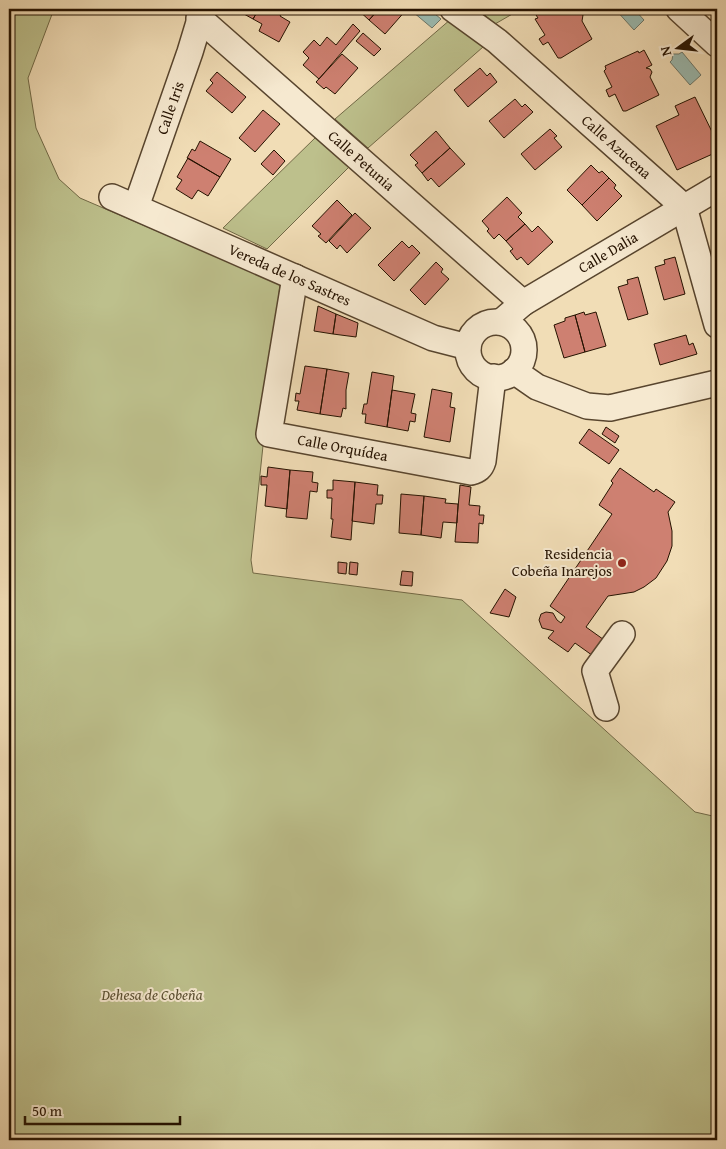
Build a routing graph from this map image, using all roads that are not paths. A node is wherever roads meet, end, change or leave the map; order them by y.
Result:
1 (453, 9) edge
2 (679, 9) edge
3 (201, 13) edge
4 (717, 44) edge
5 (717, 188) edge
6 (112, 197) dead end
7 (136, 207) junction
8 (684, 207) junction
9 (295, 277) junction
10 (523, 303) junction
11 (501, 322) junction
12 (717, 325) edge
13 (468, 347) junction
14 (503, 374) junction
15 (717, 383) edge
16 (622, 634) dead end
17 (606, 708) dead end

1 - 8 street, Calle Azucena
2 - 4 street
3 - 7 street, Calle Iris
3 - 10 street, Calle Petunia
5 - 8 street, Calle Dalia
6 - 7 street, Vereda de los Sastres
7 - 9 street, Vereda de los Sastres
8 - 10 street, Calle Dalia
8 - 12 street
9 - 13 street, Vereda de los Sastres
9 - 14 street, Calle Orquídea
10 - 11 street, Calle Dalia
11 - 13 street
11 - 14 street
13 - 14 street
14 - 15 street
16 - 17 street

